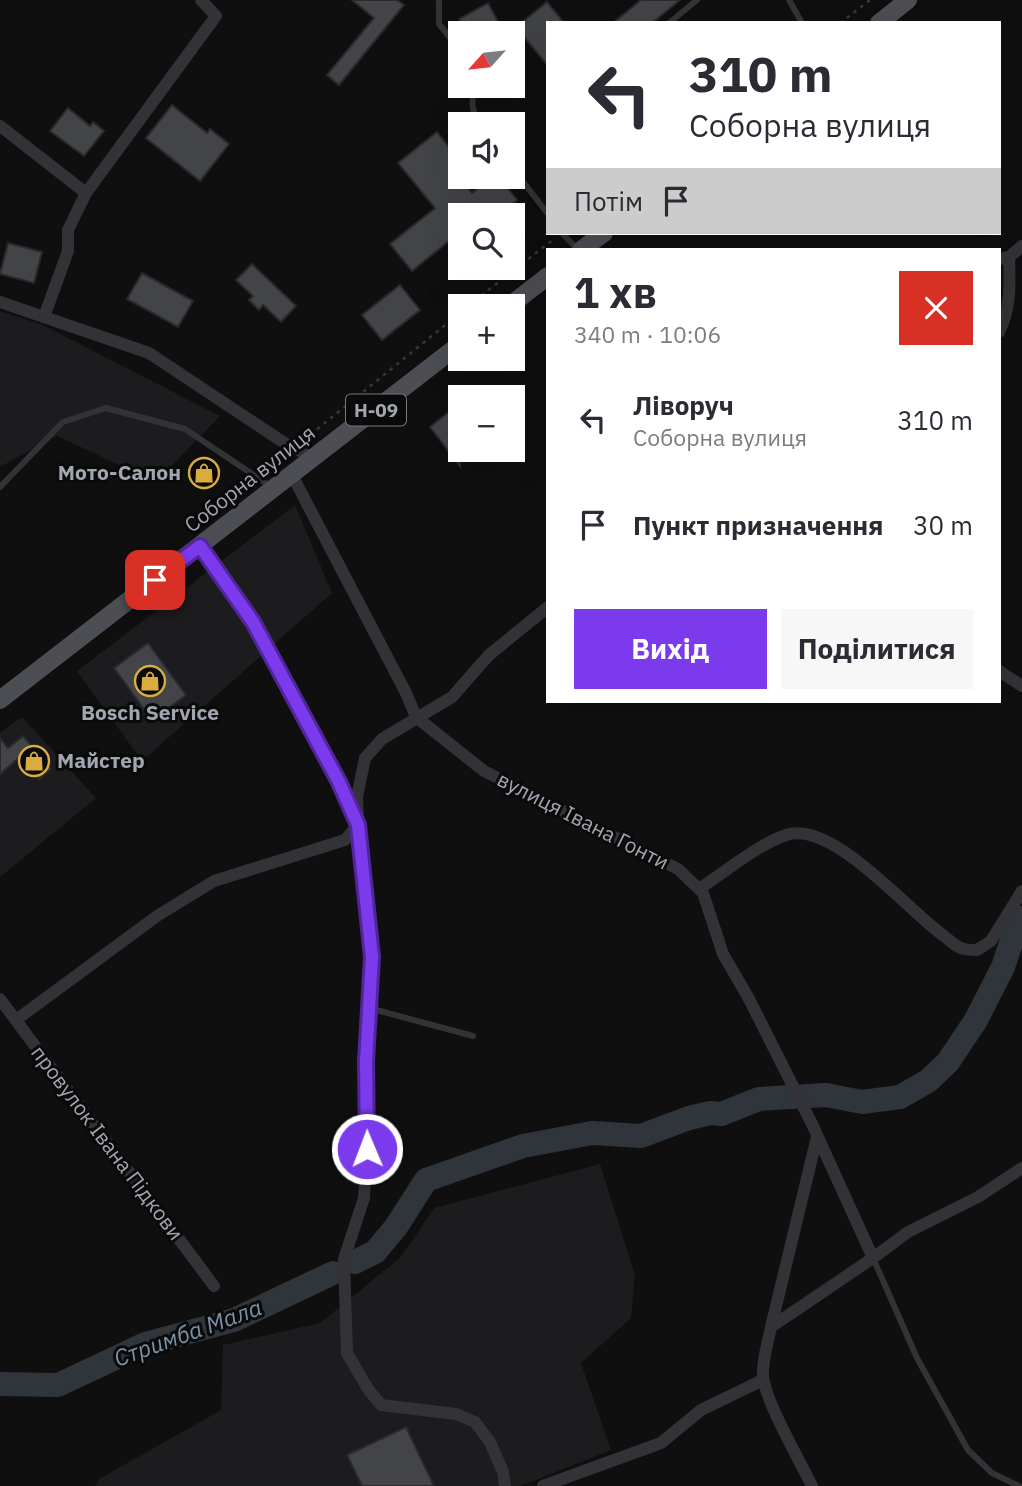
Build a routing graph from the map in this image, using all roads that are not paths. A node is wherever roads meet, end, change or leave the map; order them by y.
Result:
1 (201, 0) edge
2 (439, 0) edge
3 (697, 0) edge
4 (789, 0) edge
5 (908, 0) edge
6 (671, 21) edge
7 (801, 21) edge
8 (881, 21) edge
9 (448, 35) edge
10 (0, 126) edge
11 (525, 184) edge
12 (86, 193) junction
13 (546, 211) edge
14 (564, 235) edge
15 (601, 235) edge
16 (1022, 246) edge
17 (577, 248) edge
18 (582, 248) edge
19 (1004, 258) edge
20 (546, 278) edge
21 (525, 294) edge
22 (0, 302) edge
23 (44, 317) junction
24 (1001, 328) edge
25 (448, 353) edge
26 (315, 457) junction
27 (292, 475) junction
28 (0, 487) edge
29 (274, 489) junction
30 (200, 546) junction
31 (546, 609) edge
32 (1001, 672) edge
33 (1022, 686) edge
34 (0, 700) edge
35 (416, 717) junction
36 (358, 825) junction
37 (699, 889) junction
38 (1022, 891) edge
39 (0, 999) edge
40 (369, 1008) junction
41 (16, 1020) junction
42 (472, 1036) dead end
43 (815, 1131) junction
44 (1022, 1168) edge
45 (873, 1258) junction
46 (214, 1286) dead end
47 (771, 1327) junction
48 (763, 1380) junction
49 (505, 1486) edge
50 (543, 1486) edge
51 (812, 1486) edge
52 (1019, 1486) edge

1 - 12 street
2 - 9 lane
3 - 6 lane
4 - 7 lane
5 - 8 main road
10 - 12 street
11 - 13 lane
12 - 23 street
14 - 17 lane
15 - 18 main road
16 - 19 street
19 - 24 street
20 - 21 main road
22 - 23 street
23 - 26 street
25 - 26 main road, Соборна вулиця / Н-09
26 - 27 main road, Соборна вулиця / Н-09
27 - 29 main road, Соборна вулиця / Н-09
27 - 35 street, вулиця Івана Гонти
28 - 29 lane
29 - 30 main road, Соборна вулиця / Н-09
30 - 34 main road, Соборна вулиця / Н-09
30 - 36 street
31 - 35 street
32 - 33 street
35 - 36 street
35 - 37 street, вулиця Івана Гонти
36 - 40 street
36 - 41 street
37 - 38 street
37 - 43 street, вулиця Івана Гонти
39 - 41 street, провулок Івана Підкови
40 - 42 lane
40 - 49 street
41 - 46 street, провулок Івана Підкови
43 - 45 street, вулиця Івана Гонти
43 - 47 street
44 - 45 street
45 - 47 street
45 - 52 lane
47 - 48 street
48 - 50 street
48 - 51 street

